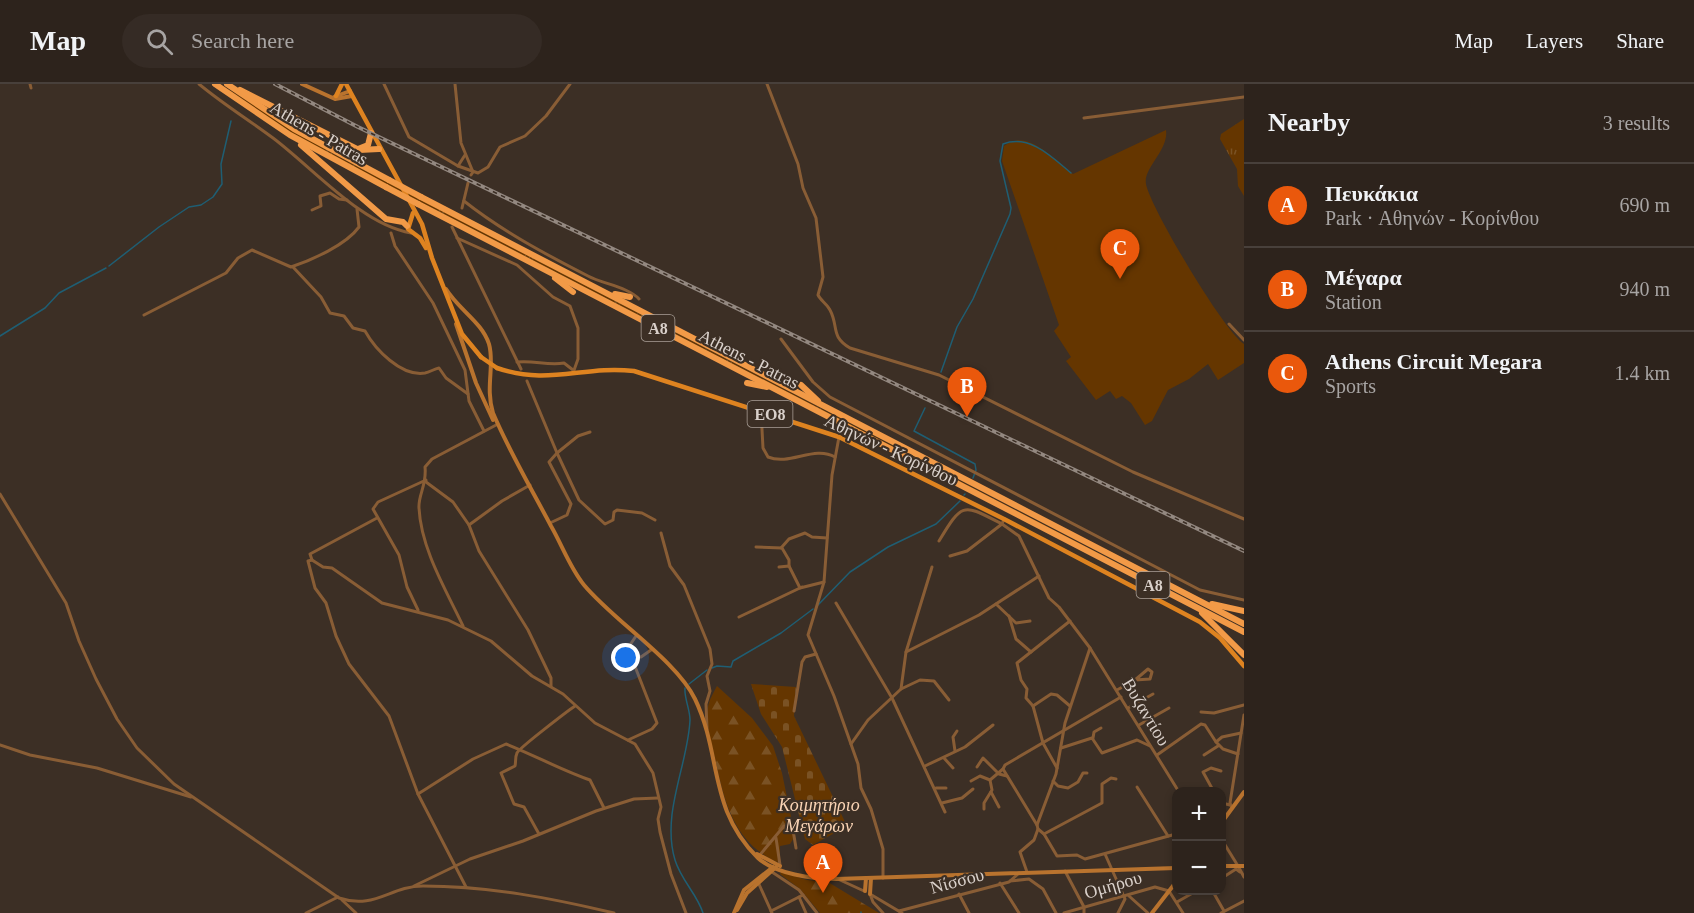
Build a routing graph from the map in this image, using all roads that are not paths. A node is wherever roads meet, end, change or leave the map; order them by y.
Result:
1 (199, 84) edge
2 (215, 84) edge
3 (228, 84) edge
4 (302, 84) edge
5 (344, 84) edge
6 (384, 84) edge
7 (455, 84) edge
8 (570, 84) edge
9 (767, 84) edge
10 (351, 93) junction
11 (333, 97) junction
12 (1244, 97) edge
13 (1084, 118) dead end
14 (371, 133) junction
15 (290, 135) junction
16 (357, 149) junction
17 (379, 149) junction
18 (465, 155) junction
19 (458, 166) junction
20 (472, 174) junction
21 (468, 183) dead end
22 (388, 184) junction
23 (347, 200) junction
24 (420, 200) junction
25 (464, 201) junction
26 (462, 208) dead end
27 (357, 209) junction
28 (312, 210) dead end
29 (413, 210) junction
30 (419, 221) junction
31 (408, 225) junction
32 (452, 227) dead end
33 (422, 229) junction
34 (391, 233) dead end
35 (401, 233) junction
36 (413, 234) junction
37 (457, 238) junction
38 (432, 258) junction
39 (293, 267) junction
40 (543, 268) junction
41 (439, 278) junction
42 (573, 292) dead end
43 (605, 292) junction
44 (630, 297) dead end
45 (639, 299) dead end
46 (450, 306) junction
47 (144, 315) dead end
48 (1229, 324) dead end
49 (781, 339) dead end
50 (1244, 340) edge
51 (517, 362) junction
52 (520, 372) junction
53 (573, 372) junction
54 (527, 381) dead end
55 (747, 383) dead end
56 (801, 385) dead end
57 (774, 388) junction
58 (468, 394) junction
59 (822, 405) junction
60 (760, 411) junction
61 (498, 424) junction
62 (484, 431) junction
63 (590, 432) dead end
64 (839, 437) junction
65 (557, 453) junction
66 (835, 457) junction
67 (426, 481) junction
68 (530, 485) junction
69 (0, 494) edge
70 (377, 518) junction
71 (1244, 519) edge
72 (655, 520) dead end
73 (1003, 522) junction
74 (550, 523) junction
75 (469, 525) junction
76 (661, 532) dead end
77 (827, 538) junction
78 (939, 541) dead end
79 (756, 548) dead end
80 (781, 548) junction
81 (950, 556) dead end
82 (312, 560) junction
83 (789, 566) junction
84 (780, 567) dead end
85 (932, 567) dead end
86 (1039, 576) junction
87 (824, 582) junction
88 (802, 588) junction
89 (1244, 600) edge
90 (1202, 602) junction
91 (836, 603) dead end
92 (996, 604) junction
93 (1196, 608) junction
94 (418, 610) junction
95 (1244, 611) edge
96 (1008, 616) junction
97 (739, 617) dead end
98 (1030, 621) dead end
99 (1070, 621) junction
100 (1244, 624) edge
101 (464, 628) junction
102 (1244, 632) edge
103 (636, 636) junction
104 (1090, 648) junction
105 (651, 650) junction
106 (906, 652) junction
107 (1031, 652) junction
108 (816, 654) junction
109 (1244, 655) edge
110 (631, 656) junction
111 (1244, 666) edge
112 (1135, 680) junction
113 (551, 686) junction
114 (901, 689) junction
115 (1117, 690) junction
116 (1153, 694) dead end
117 (1121, 697) junction
118 (892, 698) junction
119 (949, 700) dead end
120 (1244, 705) edge
121 (575, 706) junction
122 (1033, 706) junction
123 (1070, 706) junction
124 (1128, 708) junction
125 (1169, 708) dead end
126 (794, 711) dead end
127 (1201, 712) dead end
128 (1244, 715) edge
129 (993, 725) dead end
130 (1139, 725) junction
131 (1101, 728) dead end
132 (957, 730) dead end
133 (1064, 731) junction
134 (1240, 733) junction
135 (706, 734) junction
136 (1093, 738) junction
137 (628, 740) junction
138 (1042, 743) junction
139 (851, 744) junction
140 (1217, 744) junction
141 (0, 745) edge
142 (1061, 748) junction
143 (520, 749) junction
144 (955, 751) junction
145 (1155, 753) junction
146 (1238, 754) junction
147 (1204, 755) dead end
148 (942, 757) junction
149 (925, 766) junction
150 (977, 766) dead end
151 (953, 768) dead end
152 (1057, 768) junction
153 (1004, 769) junction
154 (1221, 771) dead end
155 (998, 773) junction
156 (1087, 773) dead end
157 (1007, 777) junction
158 (1116, 779) dead end
159 (990, 780) junction
160 (971, 781) dead end
161 (1053, 781) junction
162 (933, 785) junction
163 (1137, 787) dead end
164 (1176, 787) edge
165 (1211, 787) edge
166 (946, 788) dead end
167 (973, 789) dead end
168 (991, 792) junction
169 (418, 794) junction
170 (1243, 795) edge
171 (191, 797) junction
172 (658, 798) junction
173 (942, 803) junction
174 (1226, 804) edge
175 (1231, 806) junction
176 (999, 807) dead end
177 (604, 808) junction
178 (984, 809) dead end
179 (945, 812) dead end
180 (1226, 814) edge
181 (1037, 827) junction
182 (540, 834) junction
183 (1044, 834) junction
184 (1172, 835) edge
185 (1168, 836) junction
186 (776, 838) junction
187 (1222, 841) edge
188 (796, 848) dead end
189 (1105, 854) junction
190 (758, 856) junction
191 (456, 866) junction
192 (1226, 866) edge
193 (1238, 866) junction
194 (1244, 866) edge
195 (775, 867) junction
196 (1172, 868) edge
197 (1112, 870) junction
198 (1065, 872) junction
199 (1019, 873) junction
200 (1027, 873) junction
201 (761, 874) junction
202 (1226, 875) edge
203 (1243, 875) edge
204 (868, 878) junction
205 (883, 878) junction
206 (838, 879) junction
207 (757, 880) junction
208 (1009, 882) junction
209 (1000, 883) junction
210 (414, 886) junction
211 (1172, 887) edge
212 (466, 889) junction
213 (864, 891) junction
214 (1169, 891) junction
215 (870, 894) junction
216 (959, 894) junction
217 (1190, 895) edge
218 (1214, 895) edge
219 (801, 896) junction
220 (1126, 896) junction
221 (339, 897) junction
222 (1244, 901) edge
223 (1177, 902) junction
224 (1084, 907) junction
225 (772, 912) edge
226 (901, 912) edge
227 (1223, 912) edge
228 (306, 913) edge
229 (356, 913) edge
230 (614, 913) edge
231 (686, 913) edge
232 (735, 913) edge
233 (806, 913) edge
234 (817, 913) edge
235 (883, 913) edge
236 (969, 913) edge
237 (1020, 913) edge
238 (1056, 913) edge
239 (1064, 913) edge
240 (1084, 913) edge
241 (1118, 913) edge
242 (1150, 913) edge
243 (1183, 913) edge

1 - 23 street
2 - 15 highway, Athens - Patras / Α8
3 - 16 highway
3 - 22 highway, Athens - Patras / Α8
4 - 11 main road
5 - 10 main road, ΕΟ8
5 - 11 main road
6 - 19 street
7 - 18 street
8 - 20 street
9 - 71 street
10 - 11 main road
10 - 14 main road, ΕΟ8
12 - 13 street
14 - 16 highway
14 - 17 main road, ΕΟ8
15 - 22 highway, Athens - Patras / Α8
15 - 31 highway
16 - 17 highway
17 - 29 main road, ΕΟ8
18 - 19 street
18 - 20 street
19 - 20 street
21 - 25 street
22 - 24 highway, Athens - Patras / Α8, bridge
23 - 27 street
23 - 28 street
24 - 40 highway, Athens - Patras / Α8
24 - 43 highway, Athens - Patras / Α8
25 - 26 street
25 - 45 street
27 - 35 street
27 - 39 street
29 - 30 main road, ΕΟ8
29 - 31 main road
30 - 31 main road
30 - 33 main road, ΕΟ8
31 - 35 street
31 - 36 main road, ΕΟ8
32 - 37 street
33 - 36 main road
33 - 38 main road, ΕΟ8
34 - 58 street
35 - 36 street
36 - 38 main road, ΕΟ8
37 - 51 street
37 - 53 street
38 - 41 main road, ΕΟ8
39 - 47 street
39 - 58 street
40 - 42 highway
40 - 57 highway, Athens - Patras / Α8
41 - 46 main road, ΕΟ8
41 - 61 main road
43 - 44 highway
43 - 59 highway, Athens - Patras / Α8
46 - 52 main road, Αθηνών - Κορίνθου / ΕΟ8, bridge
46 - 61 main road
48 - 50 street
49 - 89 street
51 - 52 street
51 - 53 street
52 - 53 main road, Αθηνών - Κορίνθου / ΕΟ8
53 - 60 main road, Αθηνών - Κορίνθου / ΕΟ8
54 - 65 street
55 - 57 highway
56 - 59 highway
57 - 93 highway, Athens - Patras / Α8
58 - 62 street
59 - 90 highway, Athens - Patras / Α8
60 - 64 main road, Αθηνών - Κορίνθου / ΕΟ8
60 - 66 street
61 - 62 street
61 - 68 main road
62 - 67 street
63 - 65 street
64 - 66 street
64 - 73 main road, Αθηνών - Κορίνθου / ΕΟ8
65 - 72 street
65 - 74 street
66 - 77 street
67 - 70 street
67 - 75 street
67 - 101 street
68 - 74 main road
68 - 75 street
69 - 171 street
70 - 82 street
70 - 94 street
73 - 78 street, Βυζαντίου
73 - 81 street
73 - 86 street, Βυζαντίου
73 - 111 main road, Αθηνών - Κορίνθου / ΕΟ8
74 - 103 main road
75 - 113 street
76 - 135 street
77 - 80 street
77 - 87 street
79 - 80 street
80 - 83 street
82 - 94 street
82 - 169 street
83 - 84 street
83 - 88 street
85 - 106 street
86 - 92 street
86 - 99 street, Βυζαντίου
87 - 88 street
87 - 108 street
88 - 97 street
90 - 95 highway
90 - 100 highway, Athens - Patras / Α8
91 - 118 street
92 - 96 street
92 - 106 street
93 - 102 highway, Athens - Patras / Α8
93 - 109 highway
94 - 101 street
96 - 98 street
96 - 107 street
99 - 104 street, Βυζαντίου
99 - 107 street
101 - 113 street
103 - 105 main road
103 - 110 street
104 - 115 street, Βυζαντίου
104 - 123 street
105 - 110 street
105 - 135 main road
106 - 114 street
107 - 122 street
108 - 126 street
108 - 139 street
110 - 137 street
112 - 112 street
112 - 115 street
113 - 121 street
114 - 118 street
114 - 119 street
115 - 117 street, Βυζαντίου
116 - 124 street
117 - 124 street, Βυζαντίου
117 - 133 street
118 - 139 street
118 - 149 street
120 - 127 street
121 - 137 street
121 - 143 street
122 - 123 street
122 - 138 street
123 - 133 street
124 - 130 street, Βυζαντίου
125 - 130 street
128 - 134 street
129 - 144 street
130 - 145 street, Βυζαντίου
131 - 136 street
132 - 144 street
133 - 138 street
133 - 142 street
134 - 140 street
134 - 146 street
135 - 190 main road
136 - 142 street
136 - 145 street
137 - 172 street
138 - 152 street
138 - 153 street
139 - 205 street
140 - 145 street
140 - 146 street
140 - 147 street
141 - 171 street
142 - 152 street
143 - 169 street
143 - 177 street
143 - 182 street
144 - 148 street
145 - 164 street, Βυζαντίου
146 - 175 street
148 - 149 street
148 - 151 street
149 - 162 street
150 - 155 street
152 - 161 street
153 - 155 street
153 - 157 street
154 - 165 street
155 - 157 street
155 - 159 street
156 - 161 street
157 - 181 street
158 - 183 street
159 - 160 street
159 - 168 street
161 - 181 street
162 - 166 street
162 - 173 street
163 - 185 street
167 - 173 street
168 - 176 street
168 - 178 street
169 - 191 street
170 - 175 main road
171 - 221 street
172 - 177 street
172 - 231 street
173 - 179 street
174 - 175 street
175 - 180 main road
177 - 182 street
181 - 183 street
181 - 200 street
182 - 191 street
183 - 189 street
184 - 185 street
185 - 189 street
186 - 188 street
186 - 190 street
186 - 195 street
187 - 193 street
189 - 197 street
190 - 195 main road
190 - 201 main road
191 - 210 street
191 - 212 street
192 - 193 main road
193 - 194 main road
193 - 203 street
195 - 201 main road
195 - 206 main road
195 - 207 main road
195 - 219 street
196 - 197 main road
197 - 198 main road
197 - 220 street
198 - 200 main road
198 - 224 street
199 - 200 main road
199 - 205 main road
199 - 208 street, Νίσσου
201 - 207 main road
202 - 203 street
204 - 205 main road
204 - 206 main road
204 - 213 main road
204 - 215 main road
206 - 213 street
207 - 225 street
207 - 232 main road
208 - 209 street, Νίσσου
208 - 238 street
209 - 216 street, Νίσσου
209 - 237 street
210 - 212 street
210 - 221 street
211 - 214 main road
212 - 230 street
213 - 215 street
214 - 220 street, Ομήρου
214 - 223 street
214 - 242 main road
215 - 226 street
215 - 235 street
216 - 226 street, Νίσσου
216 - 236 street
217 - 223 street
218 - 227 street
219 - 225 street
219 - 233 street
219 - 234 street
220 - 224 street, Ομήρου
220 - 241 street
220 - 242 street
221 - 228 street
221 - 229 street
222 - 227 street
223 - 243 street
224 - 239 street, Ομήρου
224 - 240 street

